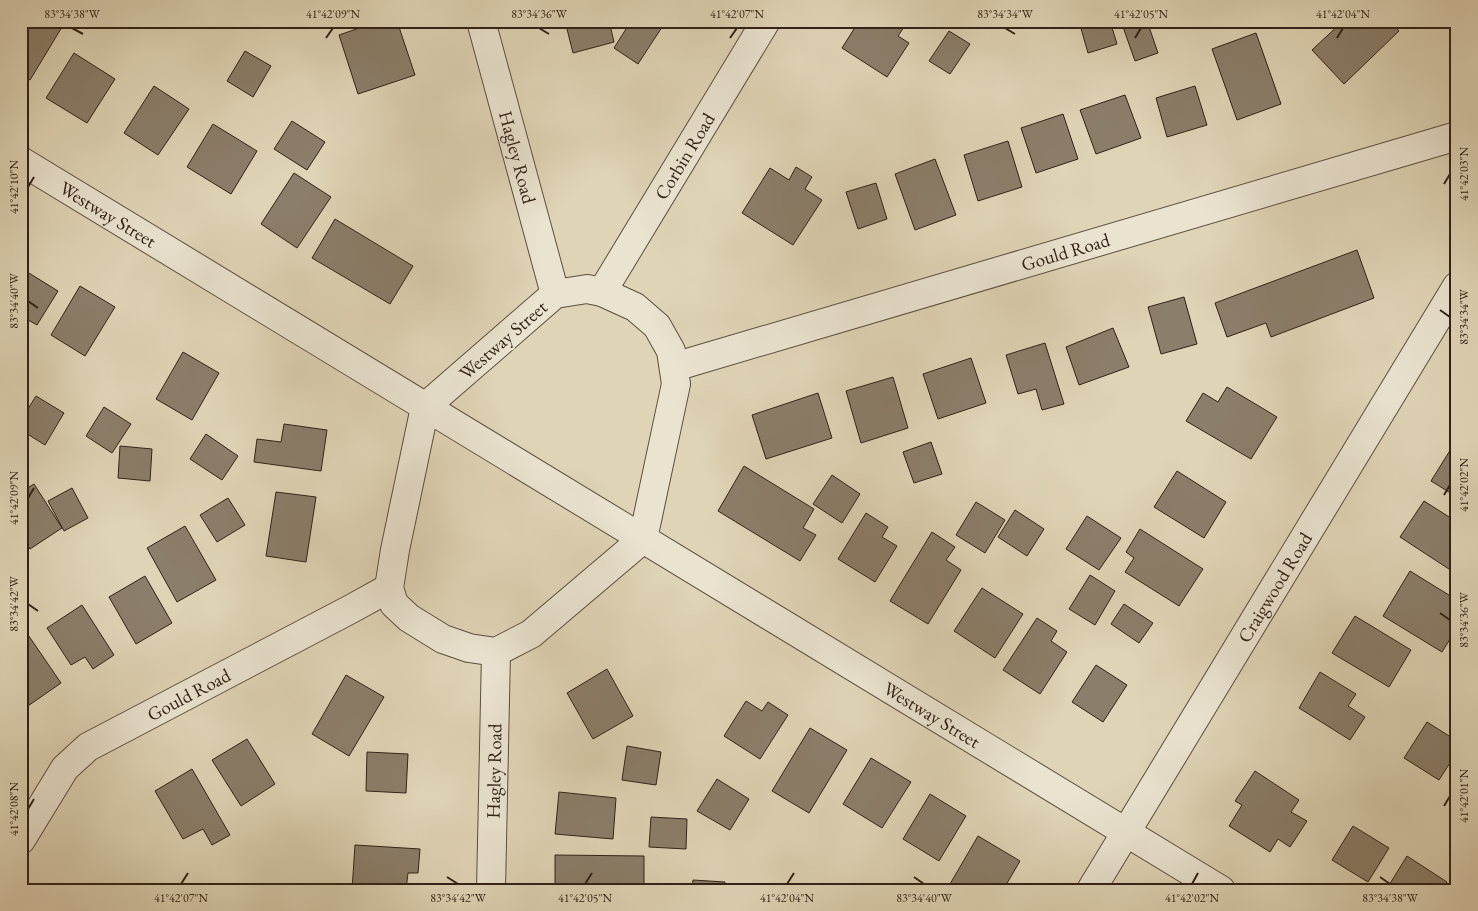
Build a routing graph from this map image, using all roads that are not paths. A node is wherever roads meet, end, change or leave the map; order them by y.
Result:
1 (481, 21) edge
2 (766, 21) edge
3 (1457, 136) edge
4 (21, 161) edge
5 (1457, 286) edge
6 (602, 292) junction
7 (555, 294) junction
8 (674, 367) junction
9 (426, 407) junction
10 (642, 539) junction
11 (389, 588) junction
12 (496, 652) junction
13 (1126, 832) junction
14 (21, 840) edge
15 (491, 890) edge
16 (1091, 890) edge
17 (1221, 890) edge

1 - 7 street, Hagley Road
2 - 6 street, Corbin Road
3 - 8 street, Gould Road
4 - 9 street, Westway Street
5 - 13 street, Craigwood Road
6 - 7 street, Westway Street
6 - 8 street, Westway Street
7 - 9 street, Westway Street
8 - 10 street, Westway Street
9 - 10 street, Westway Street
9 - 11 street
10 - 12 street
10 - 13 street, Westway Street
11 - 12 street
11 - 14 street, Gould Road
12 - 15 street, Hagley Road
13 - 16 street, Craigwood Road
13 - 17 street, Westway Street

